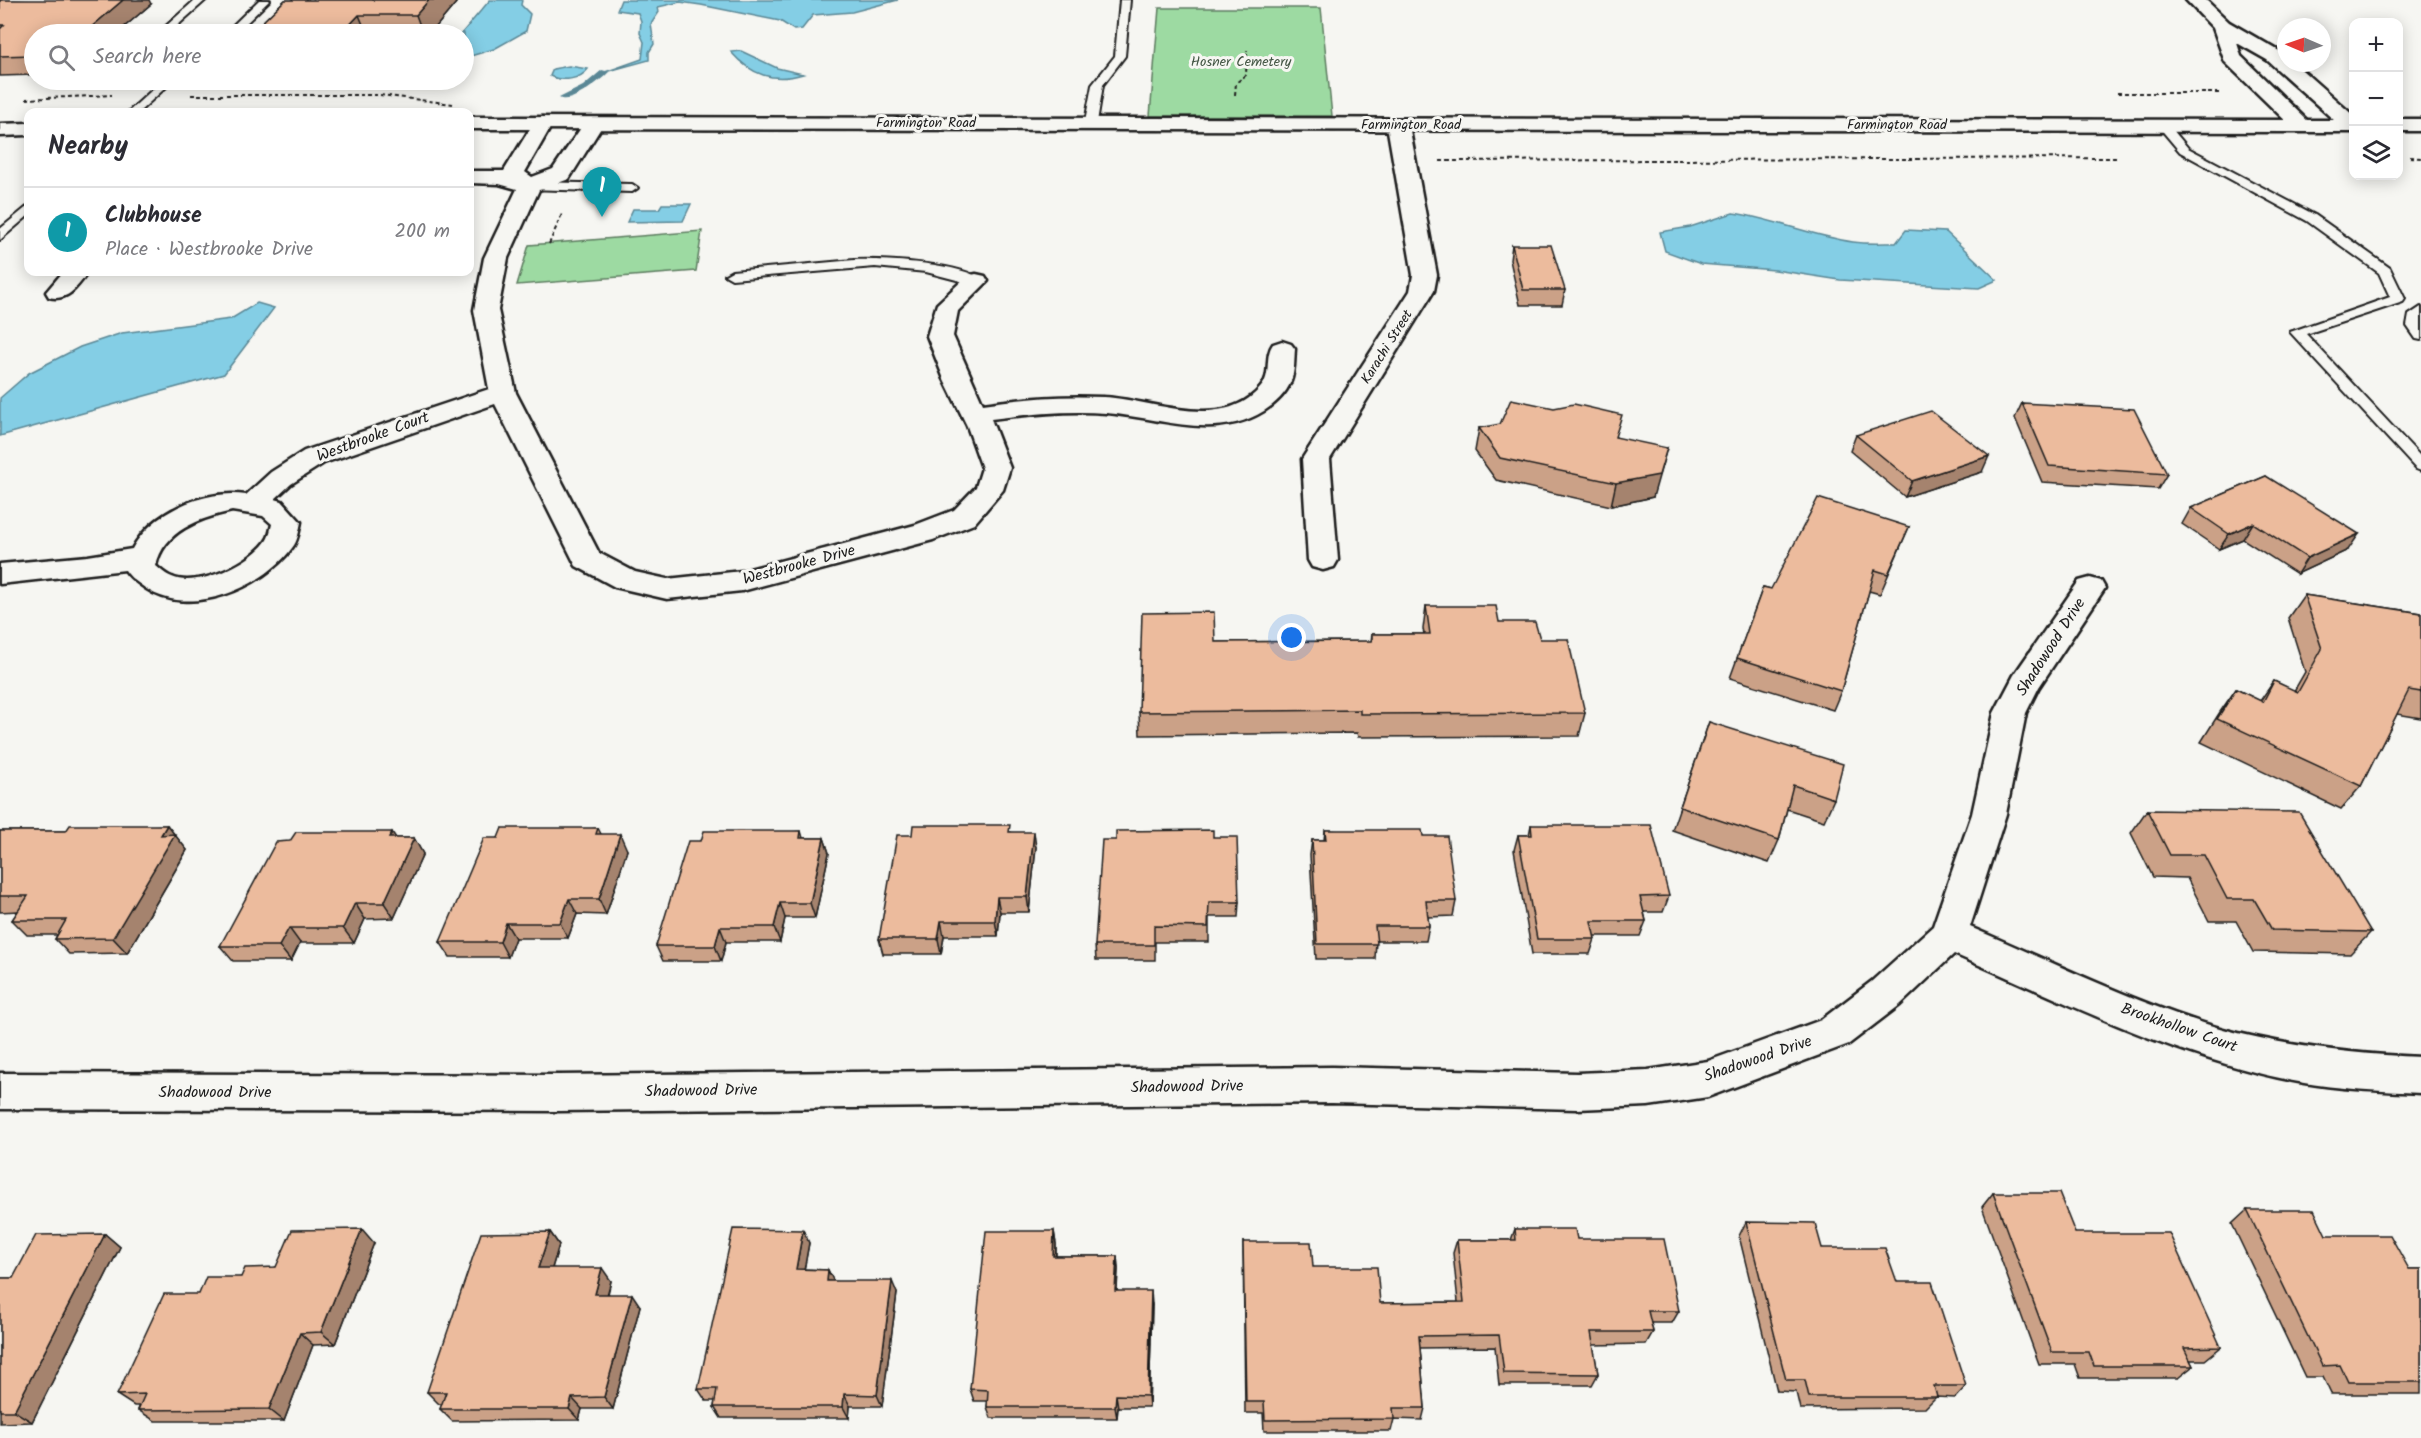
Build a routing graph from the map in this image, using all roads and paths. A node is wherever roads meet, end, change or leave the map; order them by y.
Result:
1 (201, 0) edge
2 (265, 0) edge
3 (1125, 0) edge
4 (2195, 0) edge
5 (173, 24) edge
6 (240, 24) edge
7 (2222, 26) junction
8 (1247, 50) dead end
9 (158, 90) edge
10 (153, 94) junction
11 (1235, 94) dead end
12 (21, 99) dead end
13 (459, 104) dead end
14 (137, 108) edge
15 (1091, 122) junction
16 (2349, 122) edge
17 (474, 123) edge
18 (543, 123) junction
19 (594, 123) junction
20 (1398, 125) junction
21 (2403, 125) edge
22 (2421, 125) edge
23 (2163, 126) junction
24 (2302, 126) junction
25 (2349, 126) edge
26 (24, 129) edge
27 (0, 130) edge
28 (2121, 158) dead end
29 (1404, 162) junction
30 (474, 177) edge
31 (530, 186) junction
32 (632, 188) dead end
33 (565, 208) dead end
34 (24, 214) edge
35 (0, 236) edge
36 (549, 244) dead end
37 (732, 275) dead end
38 (72, 276) edge
39 (976, 281) joint
40 (58, 292) dead end
41 (2398, 299) junction
42 (2421, 311) edge
43 (2421, 336) edge
44 (1282, 349) dead end
45 (503, 393) junction
46 (974, 414) junction
47 (2421, 466) edge
48 (255, 502) junction
49 (141, 556) junction
50 (1323, 560) dead end
51 (0, 574) edge
52 (2090, 588) dead end
53 (1949, 935) junction
54 (2421, 1075) edge
55 (0, 1091) edge

1 - 5 lane
2 - 6 lane
3 - 15 lane
4 - 7 street
7 - 16 street
7 - 24 street
8 - 11 path
9 - 10 lane
10 - 12 path
10 - 13 path
10 - 14 lane
15 - 19 street, Farmington Road
15 - 20 street, Farmington Road
17 - 18 street, Farmington Road
18 - 19 street, Farmington Road
18 - 31 street
19 - 31 street
20 - 23 street, Farmington Road
20 - 29 street, Karachi Street
21 - 22 street
23 - 24 street, Farmington Road
23 - 41 lane
24 - 25 street, Farmington Road
26 - 27 street
28 - 29 path
29 - 50 street, Karachi Street
30 - 31 street
31 - 32 lane
31 - 45 street, Westbrooke Drive
33 - 36 path
34 - 35 lane
37 - 39 lane
38 - 40 street
39 - 46 street, Westbrooke Drive
41 - 42 lane
41 - 47 lane
42 - 43 lane
44 - 46 street
45 - 46 street, Westbrooke Drive
45 - 48 street, Westbrooke Court
48 - 49 street
48 - 49 street
49 - 51 street
52 - 53 street, Shadowood Drive
53 - 54 street, Brookhollow Court
53 - 55 street, Shadowood Drive

